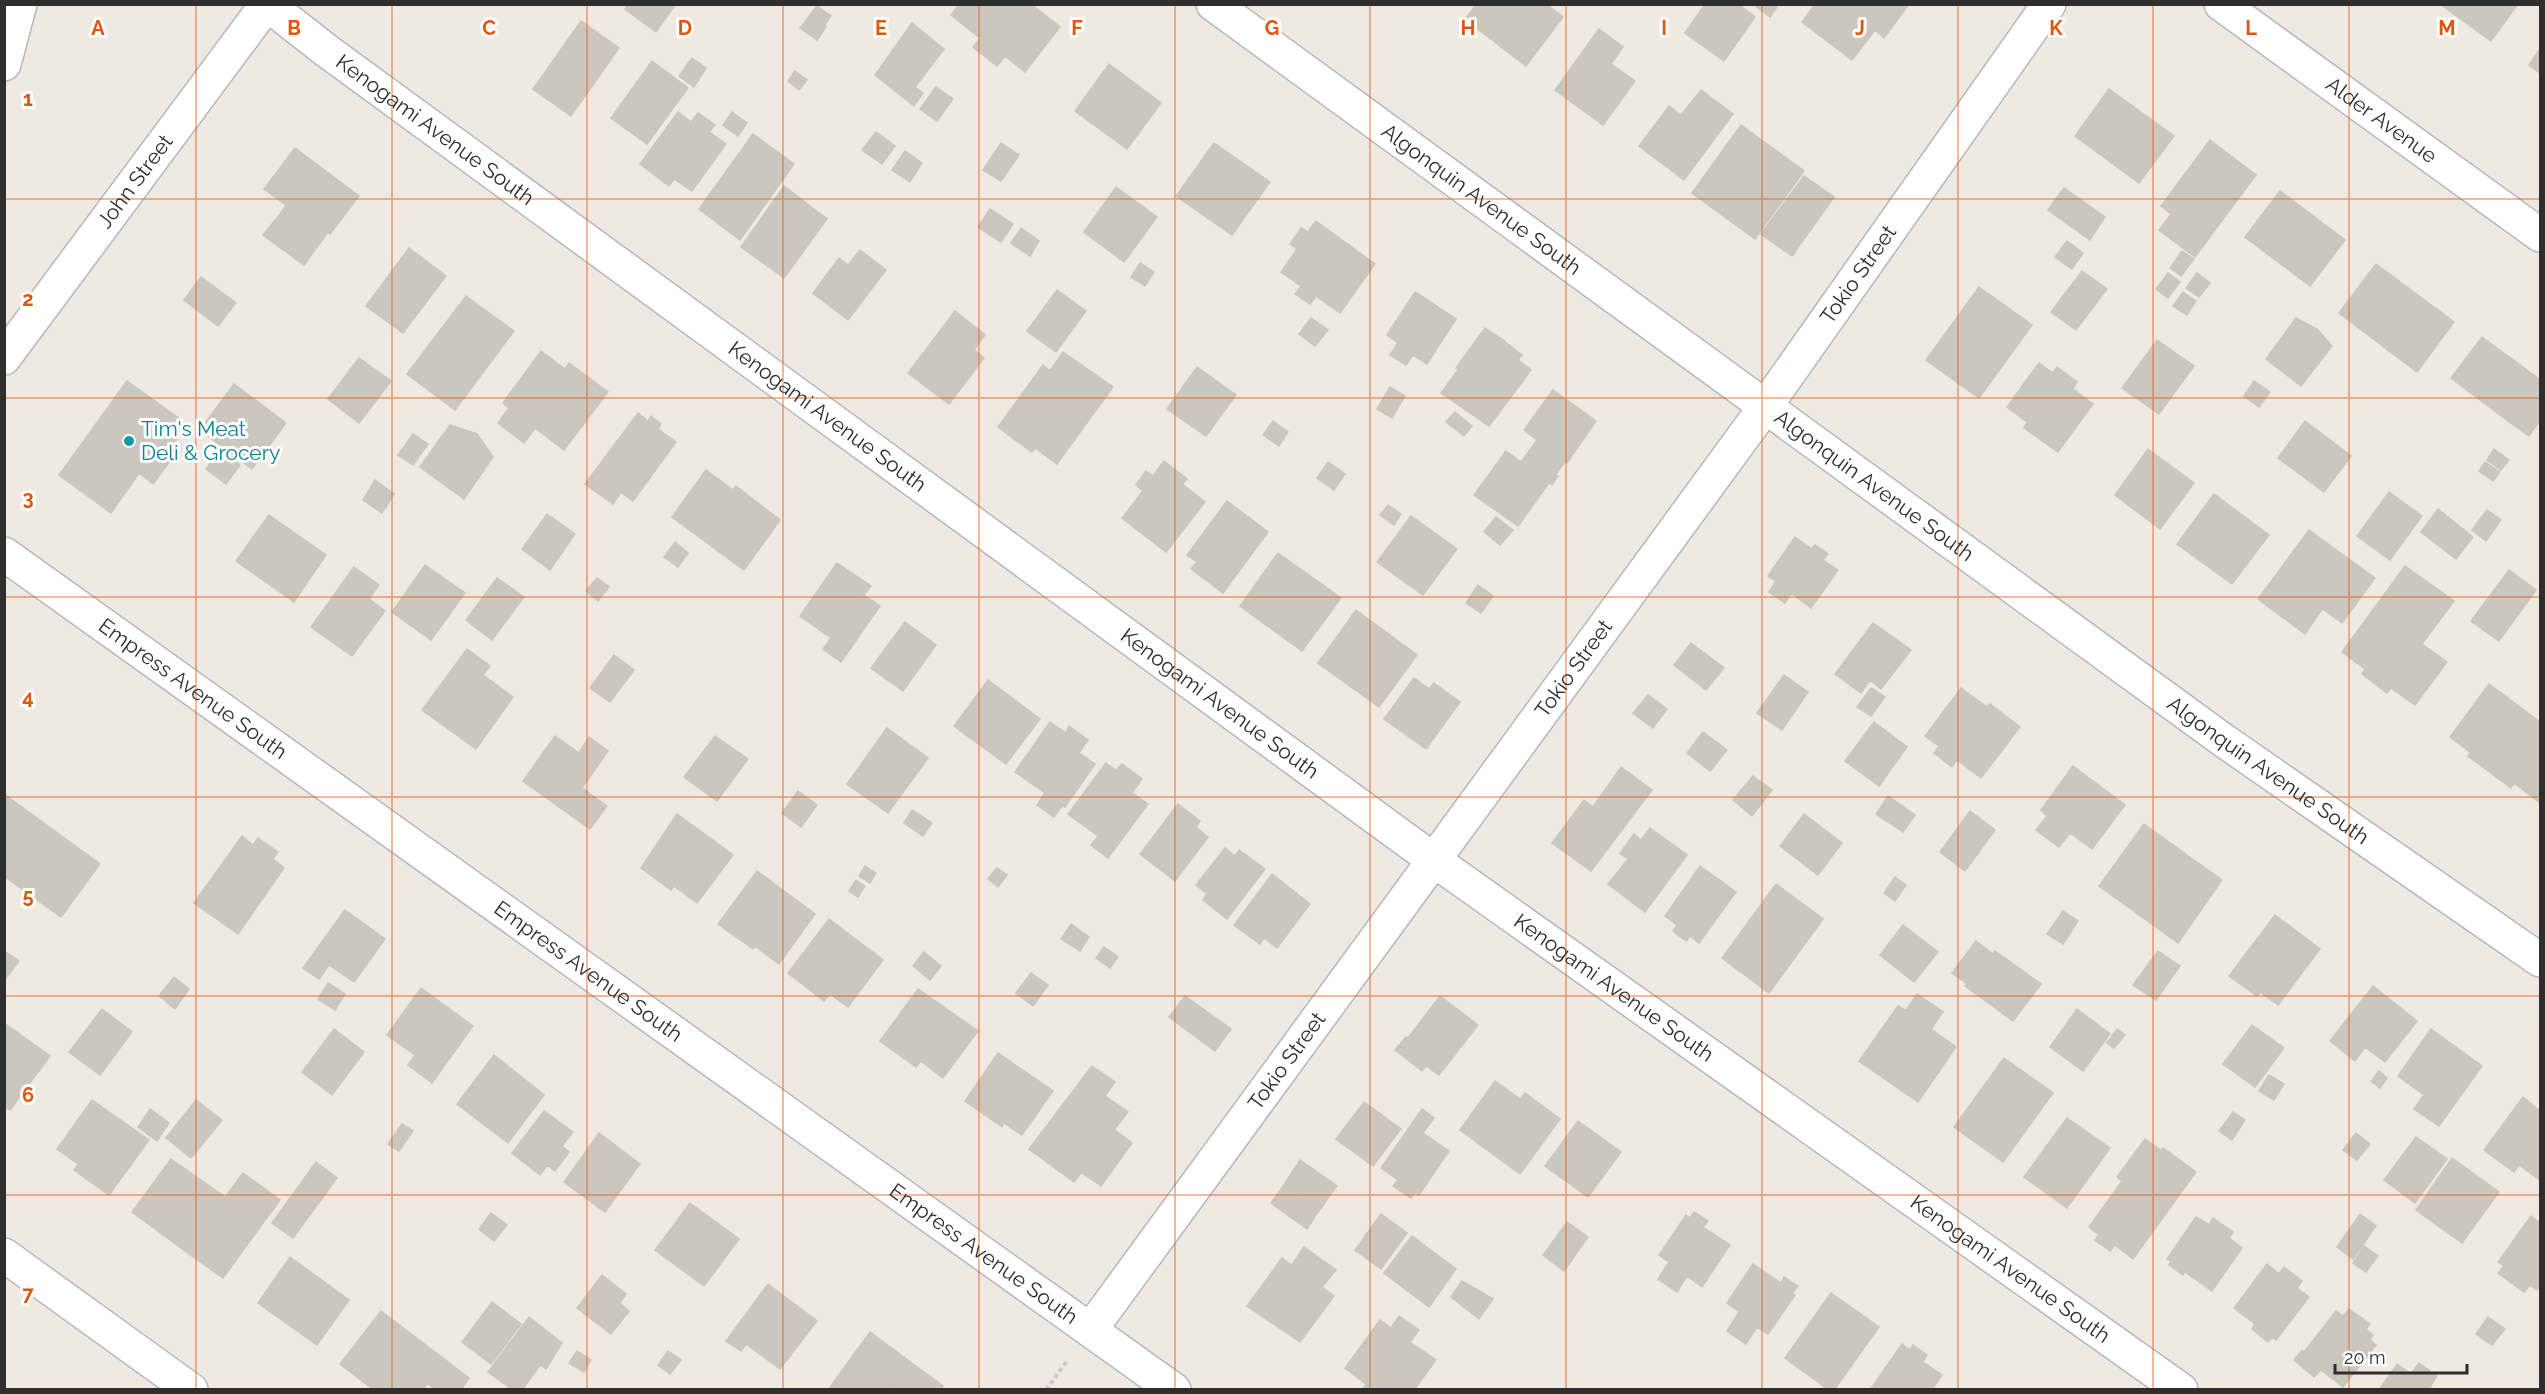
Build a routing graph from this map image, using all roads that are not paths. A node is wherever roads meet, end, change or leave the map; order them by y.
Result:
1 (20, 4) edge
2 (267, 4) edge
3 (1213, 4) edge
4 (2049, 4) edge
5 (2221, 4) edge
6 (4, 64) edge
7 (2541, 235) edge
8 (4, 358) edge
9 (1765, 407) junction
10 (4, 554) edge
11 (1435, 861) junction
12 (2541, 960) edge
13 (4, 1255) edge
14 (1091, 1329) junction
15 (191, 1389) edge
16 (1174, 1389) edge
17 (2181, 1389) edge

1 - 6 street
2 - 8 street, John Street
2 - 11 street, Kenogami Avenue South
3 - 9 street, Algonquin Avenue South
4 - 9 street, Tokio Street
5 - 7 street, Alder Avenue
9 - 11 street, Tokio Street
9 - 12 street, Algonquin Avenue South
10 - 14 street, Empress Avenue South
11 - 14 street, Tokio Street
11 - 17 street, Kenogami Avenue South
13 - 15 street
14 - 16 street, Empress Avenue South

